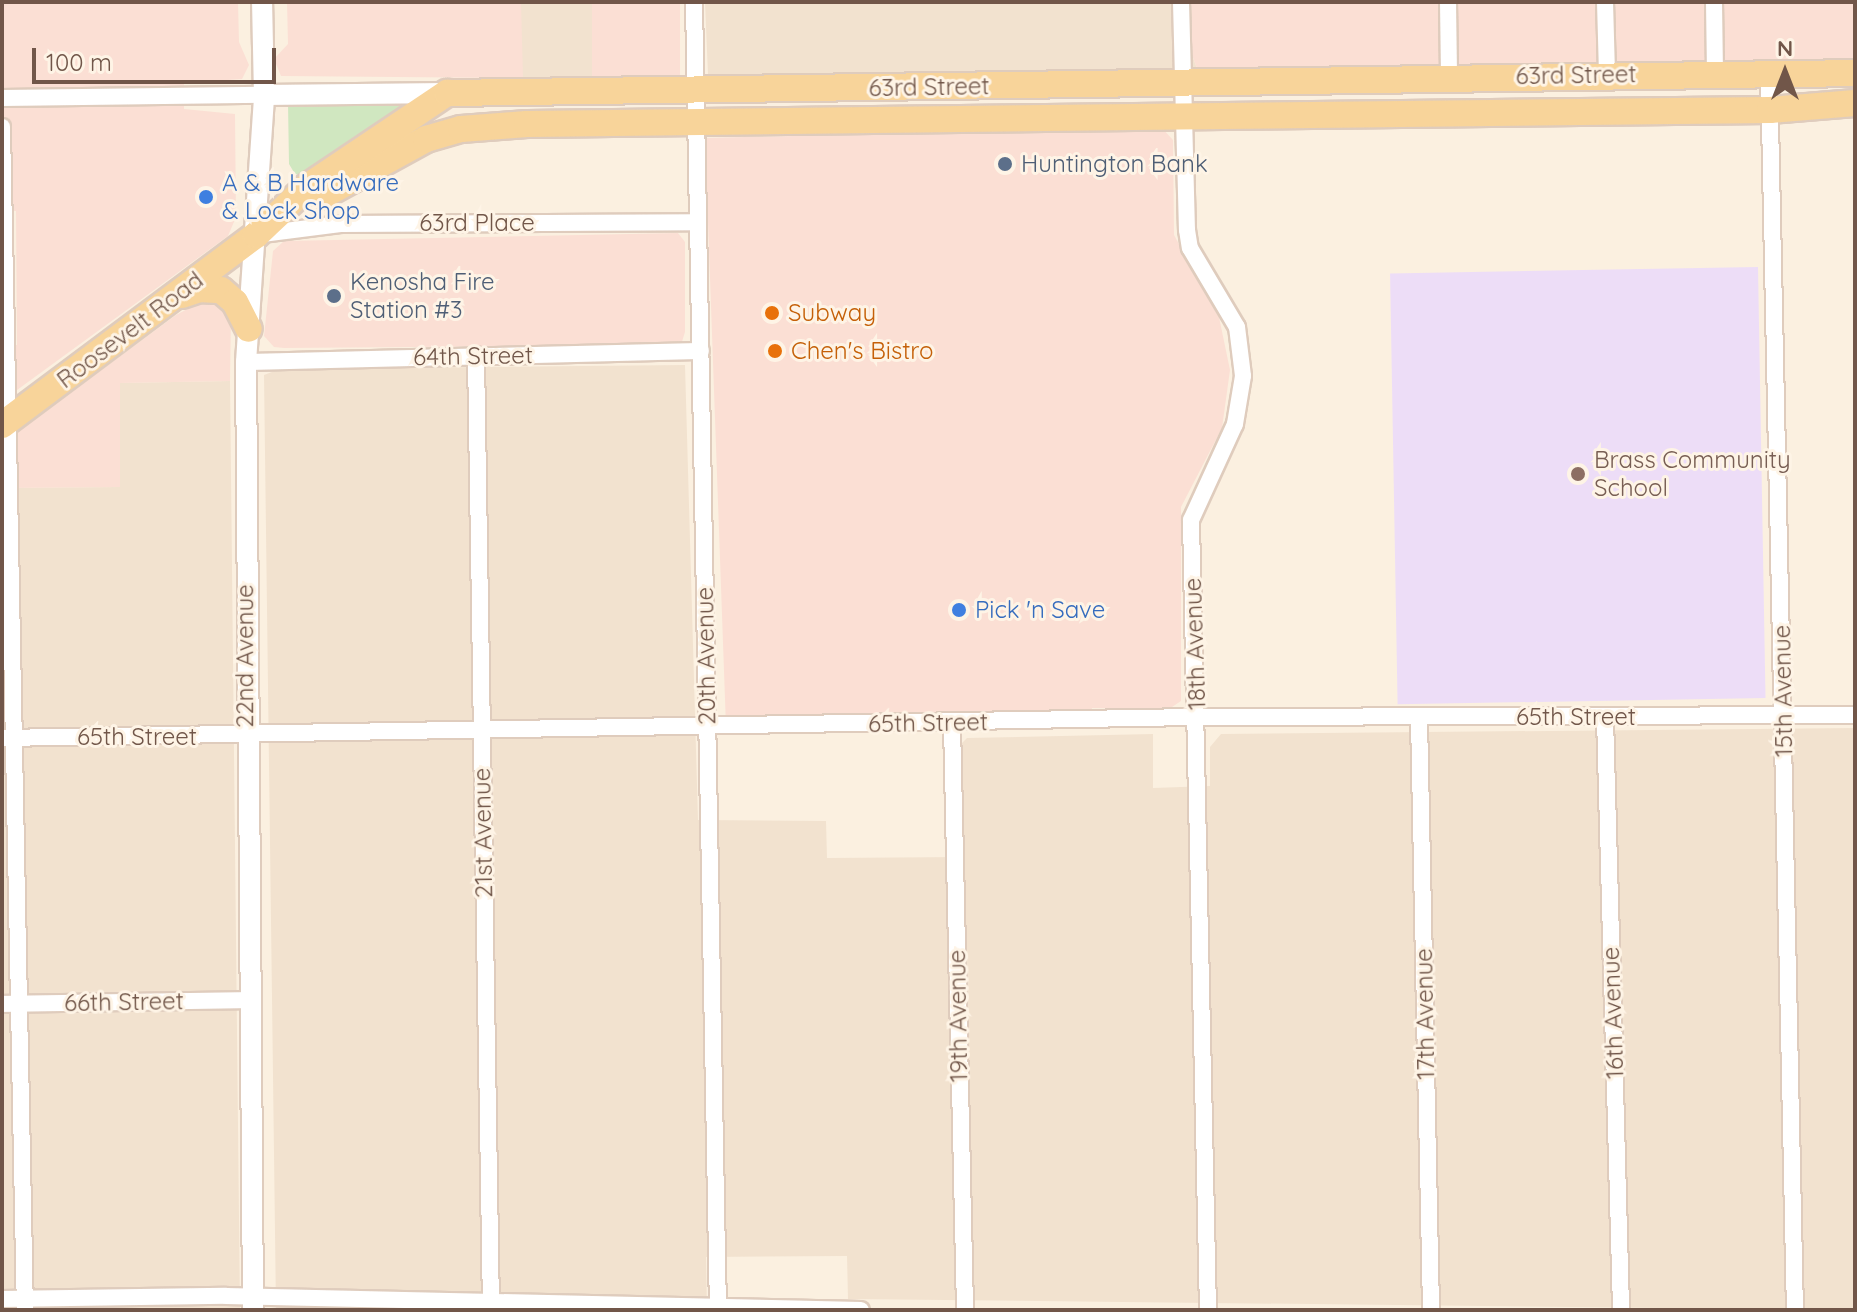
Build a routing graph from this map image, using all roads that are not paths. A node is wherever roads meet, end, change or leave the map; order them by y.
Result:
1 (262, 2) edge
2 (694, 2) edge
3 (1181, 2) edge
4 (1448, 2) edge
5 (1605, 2) edge
6 (1714, 2) edge
7 (1769, 72) junction
8 (1715, 73) junction
9 (1855, 73) edge
10 (1607, 75) junction
11 (1449, 76) junction
12 (1183, 84) junction
13 (695, 90) junction
14 (447, 93) junction
15 (264, 95) junction
16 (2, 98) edge
17 (1855, 103) edge
18 (1770, 110) junction
19 (1184, 118) junction
20 (697, 123) junction
21 (2, 127) edge
22 (698, 222) junction
23 (256, 235) junction
24 (175, 297) junction
25 (249, 329) junction
26 (701, 351) junction
27 (476, 355) junction
28 (246, 362) junction
29 (5, 423) edge
30 (1855, 715) edge
31 (1197, 717) junction
32 (1419, 717) junction
33 (1605, 717) junction
34 (1784, 717) junction
35 (952, 723) junction
36 (707, 727) junction
37 (482, 734) junction
38 (245, 736) junction
39 (8, 738) edge
40 (246, 1000) junction
41 (10, 1004) edge
42 (2, 1299) edge
43 (25, 1304) edge
44 (252, 1305) edge
45 (491, 1307) edge
46 (718, 1309) edge
47 (861, 1310) edge
48 (965, 1310) edge
49 (1208, 1310) edge
50 (1431, 1310) edge
51 (1621, 1310) edge
52 (1795, 1310) edge

1 - 15 street, 22nd Avenue
2 - 13 street, 20th Avenue
3 - 12 street, 18th Avenue
4 - 11 street
5 - 10 street
6 - 8 street
7 - 8 main road, 63rd Street
7 - 9 main road, 63rd Street
7 - 18 street, 15th Avenue
8 - 10 main road, 63rd Street
10 - 11 main road, 63rd Street
11 - 12 main road, 63rd Street
12 - 13 main road, 63rd Street
12 - 19 street, 18th Avenue
13 - 14 main road, 63rd Street
13 - 20 street, 20th Avenue
14 - 15 street, 63rd Street
14 - 23 main road
15 - 16 street, 63rd Street
15 - 23 street, 22nd Avenue
17 - 18 main road, 63rd Street
18 - 19 main road, 63rd Street
18 - 34 street, 15th Avenue
19 - 20 main road, 63rd Street
19 - 31 street, 18th Avenue
20 - 22 street, 20th Avenue
20 - 23 main road, 63rd Street
21 - 29 street
22 - 23 street, 63rd Place
22 - 26 street, 20th Avenue
23 - 24 main road, Roosevelt Road
23 - 25 street, 22nd Avenue
24 - 25 main road
24 - 29 main road, Roosevelt Road
25 - 28 street, 22nd Avenue
26 - 27 street, 64th Street
26 - 36 street, 20th Avenue
27 - 28 street, 64th Street
27 - 37 street, 21st Avenue
28 - 38 street, 22nd Avenue
29 - 39 street
30 - 34 street, 65th Street
31 - 32 street, 65th Street
31 - 35 street, 65th Street
31 - 49 street, 18th Avenue
32 - 33 street, 65th Street
32 - 50 street, 17th Avenue
33 - 34 street, 65th Street
33 - 51 street, 16th Avenue
34 - 52 street, 15th Avenue
35 - 36 street, 65th Street
35 - 48 street, 19th Avenue
36 - 37 street, 65th Street
36 - 46 street, 20th Avenue
37 - 38 street, 65th Street
37 - 45 street, 21st Avenue
38 - 39 street, 65th Street
38 - 40 street, 22nd Avenue
39 - 41 street
40 - 41 street, 66th Street
40 - 44 street, 22nd Avenue
41 - 43 street
42 - 43 street
43 - 44 street
44 - 45 street
45 - 46 street
46 - 47 street

